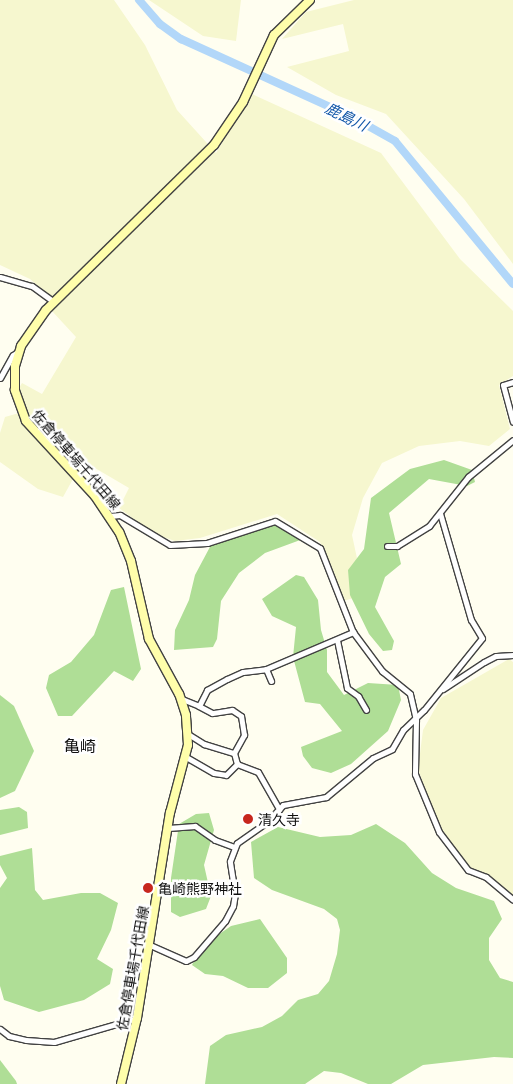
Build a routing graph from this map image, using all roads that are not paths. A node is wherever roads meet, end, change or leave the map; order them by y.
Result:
1 (310, 0) edge
2 (0, 277) edge
3 (54, 302) junction
4 (19, 351) junction
5 (0, 378) edge
6 (513, 382) edge
7 (513, 422) edge
8 (513, 440) edge
9 (440, 512) junction
10 (110, 516) junction
11 (387, 546) dead end
12 (353, 632) junction
13 (337, 640) junction
14 (513, 655) edge
15 (266, 669) junction
16 (272, 681) dead end
17 (440, 691) junction
18 (182, 699) junction
19 (199, 706) junction
20 (366, 710) dead end
21 (416, 720) junction
22 (188, 734) junction
23 (234, 752) junction
24 (186, 757) junction
25 (237, 764) junction
26 (279, 808) junction
27 (168, 828) junction
28 (234, 847) junction
29 (513, 900) edge
30 (150, 945) junction
31 (137, 1018) junction
32 (0, 1029) edge
33 (121, 1084) edge

1 - 3 main road, 佐倉停車場千代田線
2 - 3 street
3 - 4 main road, 佐倉停車場千代田線
4 - 5 street
4 - 10 main road, 佐倉停車場千代田線
6 - 7 street
8 - 9 street
9 - 11 street
9 - 17 street
10 - 12 street
10 - 18 main road, 佐倉停車場千代田線
12 - 13 street
12 - 21 street
13 - 15 street
13 - 20 street
14 - 17 street
15 - 16 street
15 - 19 street
17 - 21 street
18 - 19 street
18 - 22 main road, 佐倉停車場千代田線
19 - 23 street
21 - 26 street
21 - 29 street
22 - 23 street
22 - 24 main road, 佐倉停車場千代田線
23 - 25 street
24 - 25 street
24 - 27 main road, 佐倉停車場千代田線
25 - 26 street
26 - 28 street
27 - 28 street
27 - 30 main road, 佐倉停車場千代田線
28 - 30 street
30 - 31 main road, 佐倉停車場千代田線
31 - 32 street
31 - 33 main road, 佐倉停車場千代田線

